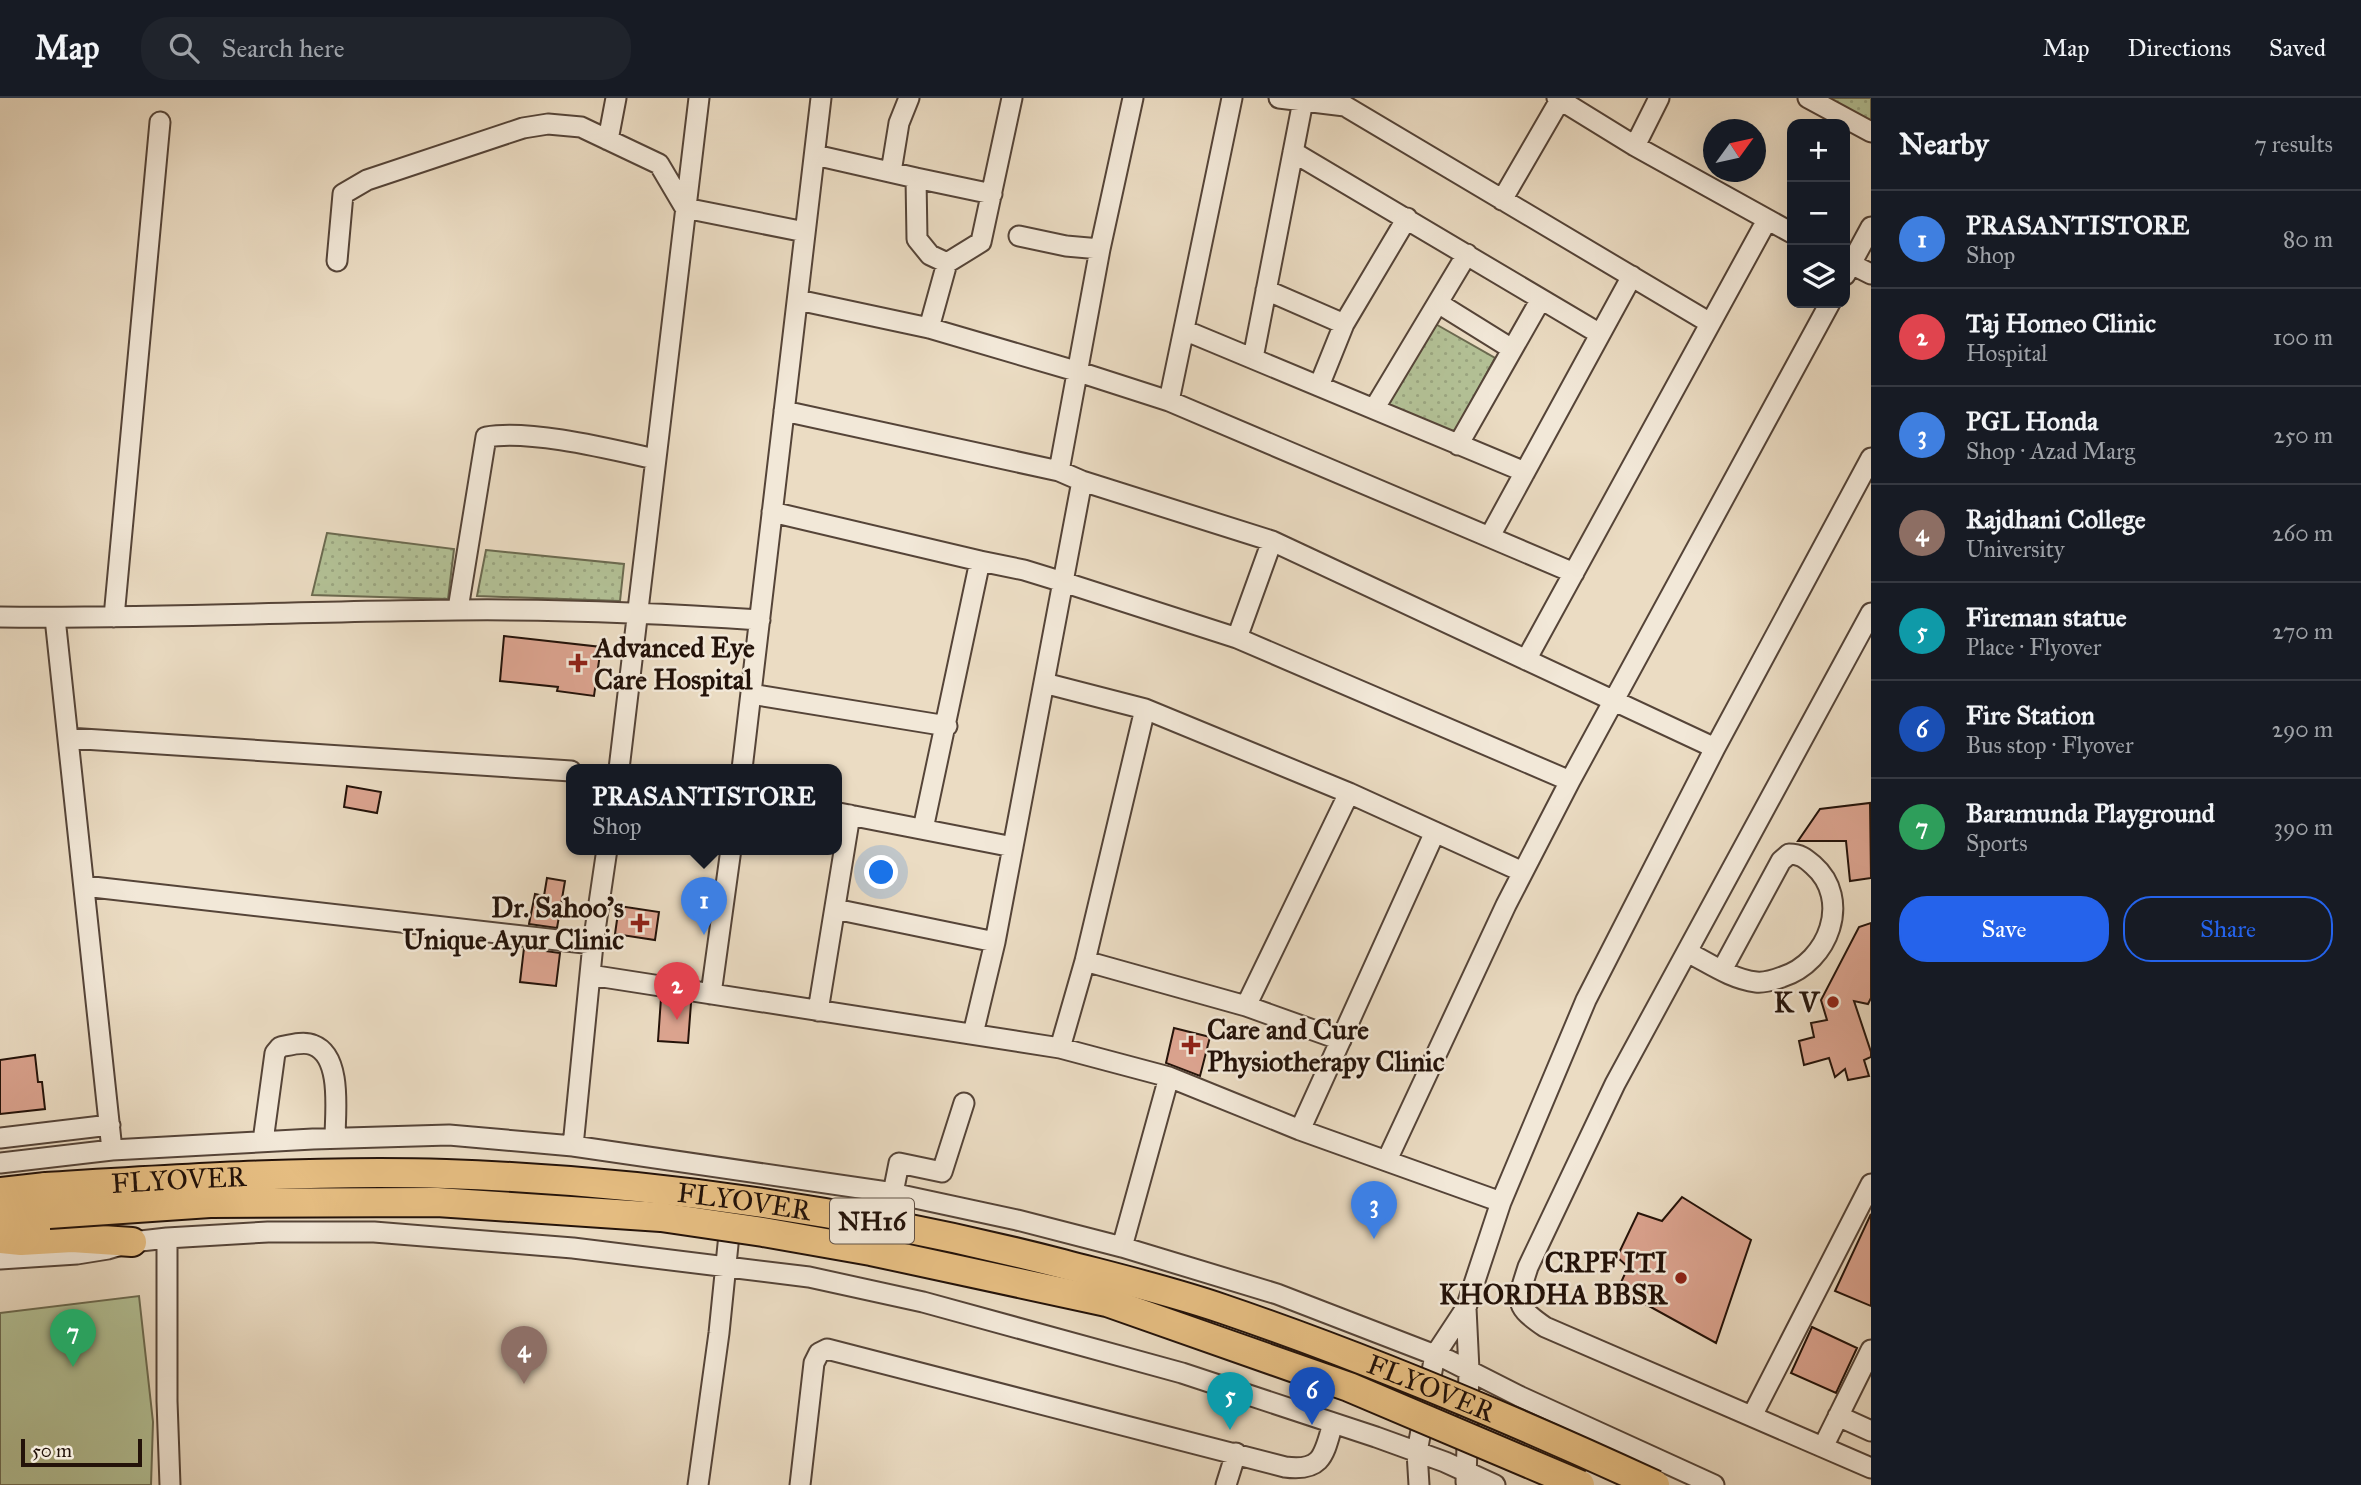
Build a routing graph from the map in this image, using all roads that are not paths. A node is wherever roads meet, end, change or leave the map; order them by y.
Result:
1 (616, 98) edge
2 (699, 98) edge
3 (821, 98) edge
4 (909, 98) edge
5 (1012, 98) edge
6 (1133, 98) edge
7 (1232, 98) edge
8 (1279, 98) edge
9 (1659, 98) edge
10 (1808, 98) edge
11 (1559, 99) edge
12 (1303, 101) junction
13 (160, 122) dead end
14 (1871, 132) edge
15 (608, 140) junction
16 (1635, 146) junction
17 (1293, 152) junction
18 (815, 155) junction
19 (891, 172) junction
20 (916, 178) junction
21 (992, 194) junction
22 (1502, 200) junction
23 (685, 208) junction
24 (1407, 218) junction
25 (1768, 220) junction
26 (1871, 227) edge
27 (1787, 230) edge
28 (805, 232) junction
29 (1020, 236) dead end
30 (1100, 249) junction
31 (1467, 254) junction
32 (337, 261) dead end
33 (1850, 261) edge
34 (947, 264) junction
35 (1850, 267) edge
36 (1871, 274) edge
37 (1632, 276) junction
38 (1266, 290) junction
39 (1541, 299) junction
40 (798, 300) junction
41 (1438, 303) junction
42 (1827, 308) edge
43 (1710, 323) junction
44 (1344, 324) junction
45 (929, 328) junction
46 (1184, 330) junction
47 (1600, 334) junction
48 (1512, 349) junction
49 (1253, 358) junction
50 (1079, 372) junction
51 (1320, 386) junction
52 (1169, 401) junction
53 (1374, 408) junction
54 (784, 411) junction
55 (1458, 445) junction
56 (1871, 458) edge
57 (656, 459) junction
58 (1059, 471) junction
59 (1525, 472) junction
60 (1083, 481) junction
61 (772, 512) junction
62 (1490, 536) junction
63 (1272, 541) junction
64 (980, 561) junction
65 (1574, 573) junction
66 (1063, 582) junction
67 (458, 610) junction
68 (637, 612) junction
69 (1871, 613) edge
70 (0, 617) edge
71 (114, 617) junction
72 (55, 618) junction
73 (760, 620) junction
74 (1237, 638) junction
75 (1526, 660) junction
76 (1044, 683) junction
77 (751, 694) junction
78 (1615, 701) junction
79 (1145, 709) junction
80 (947, 726) junction
81 (68, 738) junction
82 (1716, 748) junction
83 (619, 764) edge
84 (743, 764) edge
85 (566, 771) edge
86 (1570, 781) junction
87 (1349, 793) junction
88 (844, 814) edge
89 (923, 829) junction
90 (1435, 832) junction
91 (842, 835) edge
92 (1013, 847) junction
93 (606, 855) edge
94 (730, 855) edge
95 (840, 855) edge
96 (1523, 872) junction
97 (84, 887) junction
98 (835, 909) junction
99 (995, 942) junction
100 (593, 944) junction
101 (1687, 951) junction
102 (1085, 961) junction
103 (1722, 970) junction
104 (590, 975) junction
105 (711, 994) junction
106 (1246, 1006) junction
107 (818, 1010) junction
108 (973, 1034) junction
109 (1341, 1040) junction
110 (1060, 1048) junction
111 (1169, 1077) junction
112 (964, 1104) dead end
113 (110, 1125) junction
114 (1300, 1130) junction
115 (0, 1138) edge
116 (335, 1138) junction
117 (263, 1141) junction
118 (573, 1146) junction
119 (112, 1150) junction
120 (1387, 1160) junction
121 (0, 1163) edge
122 (735, 1169) junction
123 (1871, 1184) edge
124 (0, 1192) edge
125 (893, 1193) junction
126 (48, 1201) junction
127 (1501, 1202) junction
128 (0, 1219) edge
129 (167, 1238) junction
130 (0, 1239) edge
131 (132, 1242) junction
132 (1122, 1247) junction
133 (0, 1259) edge
134 (727, 1266) junction
135 (1466, 1308) junction
136 (1871, 1350) edge
137 (1435, 1355) junction
138 (1469, 1370) junction
139 (1752, 1416) junction
140 (1838, 1416) junction
141 (1333, 1423) junction
142 (1871, 1430) edge
143 (1823, 1447) junction
144 (1417, 1452) junction
145 (1236, 1453) junction
146 (1871, 1468) edge
147 (1466, 1479) edge
148 (170, 1485) edge
149 (698, 1485) edge
150 (800, 1485) edge
151 (1226, 1485) edge
152 (1419, 1485) edge
153 (1495, 1485) edge
154 (1580, 1485) edge
155 (1655, 1485) edge
156 (1714, 1485) edge

1 - 15 street
2 - 23 street
3 - 18 street
4 - 19 street
5 - 21 street
6 - 30 street
7 - 46 street
8 - 12 street
9 - 16 street
10 - 14 street
11 - 16 street
11 - 22 street
12 - 17 street
12 - 22 street
13 - 71 street
15 - 23 street
15 - 32 street
16 - 25 street
17 - 24 street
17 - 38 street
18 - 19 street
18 - 28 street
19 - 20 street
20 - 21 street
20 - 34 street
21 - 34 street
22 - 37 street
23 - 28 street
23 - 57 street
24 - 31 street
24 - 44 street
25 - 27 street
25 - 43 street
26 - 33 street
28 - 40 street
29 - 30 street
30 - 50 street
31 - 39 street
31 - 41 street
34 - 45 street
35 - 36 street
37 - 43 street
37 - 47 street
38 - 44 street
38 - 49 street
39 - 47 street
39 - 48 street
40 - 45 street
40 - 54 street
41 - 48 street
41 - 53 street
42 - 78 street
43 - 65 street
44 - 51 street
45 - 50 street
46 - 49 street
46 - 52 street
47 - 59 street
48 - 55 street
49 - 51 street
50 - 52 street
50 - 58 street
51 - 53 street
52 - 62 street
53 - 55 street
54 - 58 street
54 - 61 street
55 - 59 street
56 - 82 street
57 - 67 street
57 - 68 street
58 - 60 street
59 - 62 street
60 - 63 street
60 - 66 street
61 - 64 street
61 - 73 street
62 - 65 street
63 - 74 street
63 - 75 street
64 - 66 street
64 - 80 street
65 - 75 street
66 - 74 street
66 - 76 street
67 - 68 street
67 - 71 street
68 - 73 street
68 - 83 street
69 - 101 street
70 - 72 street
71 - 72 street
72 - 81 street
73 - 77 street
74 - 86 street
75 - 78 street
76 - 79 street
76 - 92 street
77 - 80 street
77 - 84 street
78 - 82 street
78 - 86 street
79 - 87 street
79 - 102 street
80 - 89 street
81 - 85 street
81 - 97 street
82 - 127 street
86 - 96 street
87 - 90 street
87 - 106 street
88 - 89 street
88 - 91 street
89 - 92 street
90 - 96 street
90 - 109 street
92 - 99 street
93 - 100 street
94 - 105 street
95 - 98 street
96 - 120 street
97 - 100 street
97 - 113 street
98 - 99 street
98 - 107 street
99 - 108 street
100 - 104 street
101 - 103 street
101 - 139 street
102 - 106 street
102 - 110 street
103 - 103 street
104 - 105 street
104 - 118 street
105 - 107 street
106 - 109 street
107 - 108 street
108 - 110 street
109 - 114 street
110 - 111 street
111 - 114 street
111 - 132 street
112 - 125 street
113 - 115 street
113 - 119 street
114 - 120 street
116 - 117 street
116 - 117 street
116 - 118 street
117 - 119 street
118 - 122 street
119 - 121 street
120 - 127 street
122 - 125 street
122 - 134 street
123 - 139 street
124 - 126 highway, FLYOVER / NH16
125 - 132 street
126 - 128 highway, FLYOVER / NH16
126 - 154 highway, FLYOVER / NH16, bridge
126 - 155 highway, FLYOVER / NH16, bridge
127 - 135 street
129 - 131 street
129 - 134 street
129 - 148 street
130 - 131 highway
131 - 133 street
132 - 137 street
134 - 141 street
134 - 149 street
135 - 137 street
135 - 138 street
136 - 140 street
137 - 138 street
137 - 144 street
138 - 147 street
138 - 156 street
139 - 143 street
140 - 142 street
140 - 143 street
141 - 144 street
141 - 145 street
143 - 146 street
144 - 147 street
144 - 152 street
145 - 150 street
145 - 151 street
147 - 153 street

